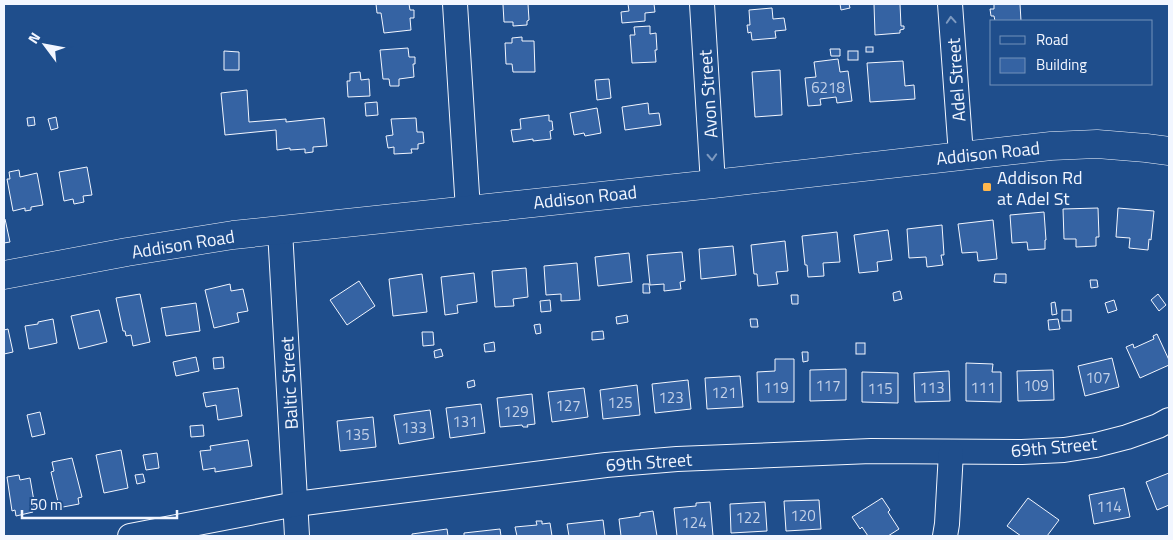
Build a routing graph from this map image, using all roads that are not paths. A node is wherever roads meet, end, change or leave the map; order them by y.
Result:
1 (456, 4) edge
2 (702, 4) edge
3 (950, 4) edge
4 (1169, 151) edge
5 (961, 155) junction
6 (713, 184) junction
7 (468, 210) junction
8 (280, 230) junction
9 (4, 275) edge
10 (1169, 420) edge
11 (951, 452) junction
12 (296, 504) junction
13 (130, 536) edge
14 (297, 536) edge
15 (945, 536) edge

1 - 7 street
2 -> 6 street, Avon Street
5 -> 3 street, Adel Street
4 - 5 main road, Addison Road
5 - 6 main road, Addison Road
6 - 7 main road, Addison Road
7 - 8 main road, Addison Road
8 - 9 main road, Addison Road
8 - 12 street, Baltic Street
10 - 11 street, 69th Street
11 - 12 street, 69th Street
11 - 15 street
12 - 13 street, 69th Street
12 - 14 street, Baltic Street

